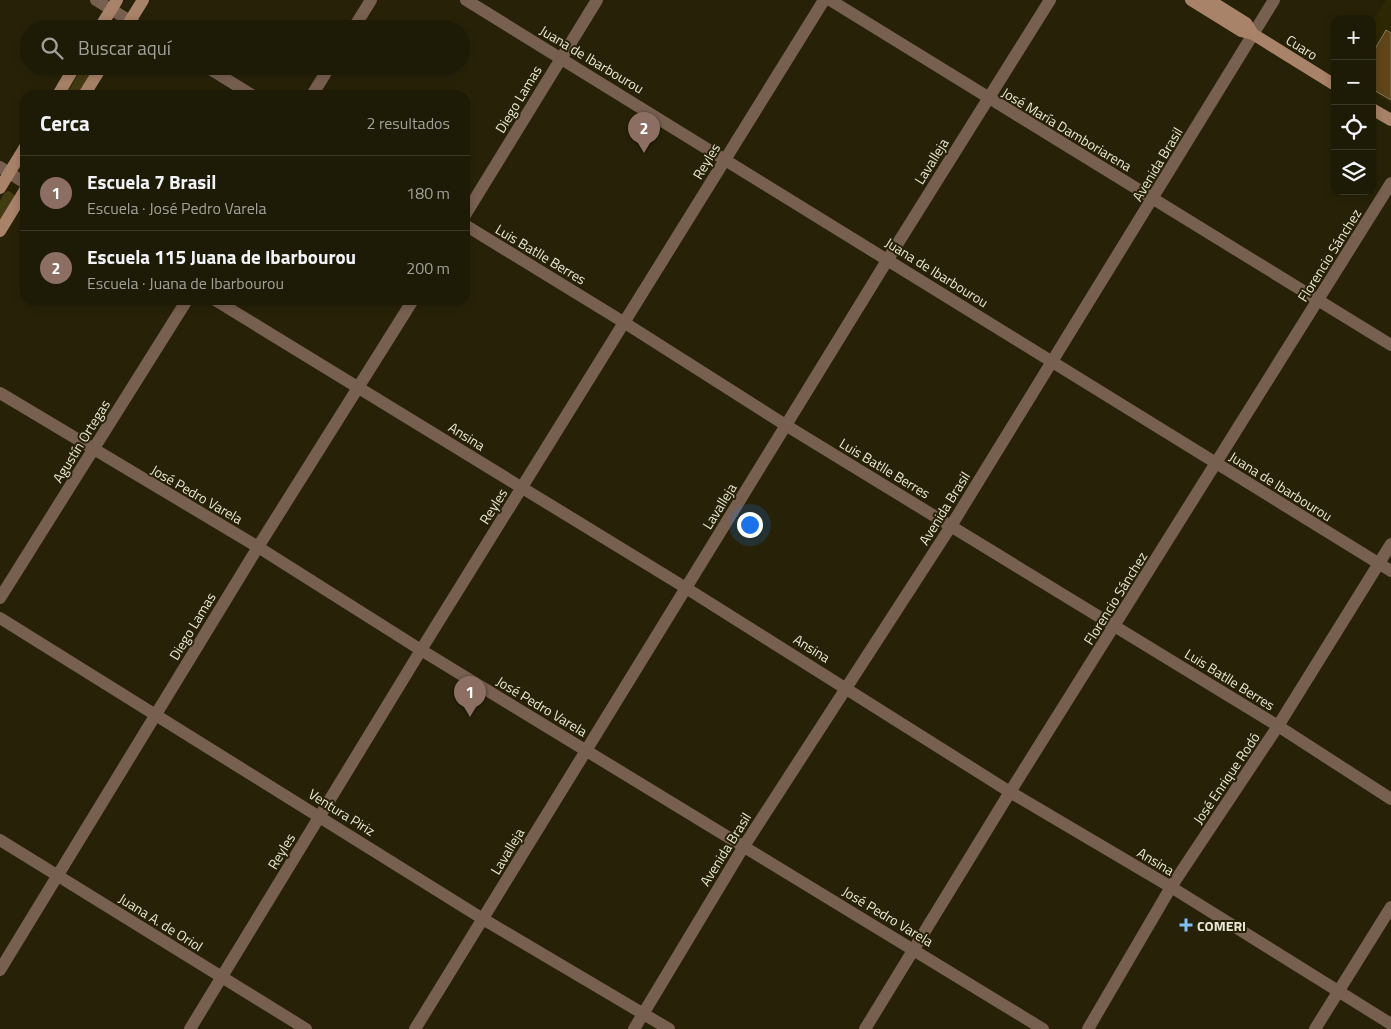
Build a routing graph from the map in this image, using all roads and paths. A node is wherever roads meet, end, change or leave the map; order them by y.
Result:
1 (96, 0) edge
2 (143, 0) edge
3 (371, 0) edge
4 (466, 0) edge
5 (596, 0) edge
6 (824, 0) edge
7 (830, 0) edge
8 (1050, 0) edge
9 (1191, 0) edge
10 (1209, 0) edge
11 (1274, 0) edge
12 (114, 5) edge
13 (105, 20) edge
14 (124, 20) edge
15 (131, 20) edge
16 (359, 20) edge
17 (1253, 34) junction
18 (560, 58) junction
19 (70, 75) edge
20 (96, 75) edge
21 (220, 75) edge
22 (324, 75) edge
23 (1331, 83) edge
24 (61, 90) edge
25 (87, 90) edge
26 (244, 90) edge
27 (315, 90) edge
28 (988, 99) junction
29 (1376, 111) edge
30 (1391, 120) edge
31 (20, 153) edge
32 (725, 158) junction
33 (5, 170) edge
34 (20, 180) edge
35 (1391, 183) edge
36 (0, 188) edge
37 (20, 198) edge
38 (1153, 198) junction
39 (470, 207) edge
40 (470, 228) edge
41 (0, 231) edge
42 (888, 259) junction
43 (1318, 301) junction
44 (184, 305) edge
45 (223, 305) edge
46 (410, 305) edge
47 (625, 323) junction
48 (1391, 346) edge
49 (1052, 362) junction
50 (359, 388) junction
51 (0, 393) edge
52 (786, 426) junction
53 (93, 450) junction
54 (1217, 464) junction
55 (522, 488) junction
56 (951, 526) junction
57 (1391, 544) edge
58 (258, 547) junction
59 (1379, 564) junction
60 (1391, 571) edge
61 (686, 588) junction
62 (0, 598) edge
63 (0, 618) edge
64 (1115, 626) junction
65 (421, 650) junction
66 (847, 688) junction
67 (156, 714) junction
68 (1278, 726) junction
69 (586, 749) junction
70 (1010, 792) junction
71 (1391, 799) edge
72 (320, 816) junction
73 (0, 840) edge
74 (744, 846) junction
75 (58, 876) junction
76 (1171, 887) junction
77 (1391, 907) edge
78 (483, 919) junction
79 (914, 949) junction
80 (0, 970) edge
81 (222, 977) junction
82 (1338, 991) junction
83 (644, 1014) junction
84 (1391, 1024) edge
85 (190, 1029) edge
86 (306, 1029) edge
87 (415, 1029) edge
88 (634, 1029) edge
89 (669, 1029) edge
90 (865, 1029) edge
91 (1043, 1029) edge
92 (1088, 1029) edge
93 (1315, 1029) edge

1 - 12 street
2 - 15 street
3 - 16 street
4 - 18 street, Juana de Ibarbourou
5 - 18 street, Diego Lamas
6 - 32 street, Reyles
7 - 28 street, José María Damboriarena
8 - 28 street, Lavalleja
9 - 17 street, Cuaro
10 - 17 street, Cuaro
11 - 17 street, Avenida Brasil
12 - 13 street
12 - 14 street
17 - 23 street, Cuaro
17 - 38 street, Avenida Brasil
18 - 32 street, Juana de Ibarbourou
18 - 39 street, Diego Lamas
19 - 24 street
20 - 25 street
21 - 26 street
22 - 27 street
28 - 38 street, José María Damboriarena
28 - 42 street, Lavalleja
29 - 30 street
31 - 33 street
32 - 42 street, Juana de Ibarbourou
32 - 47 street, Reyles
33 - 34 street
33 - 36 street
35 - 43 street, Florencio Sánchez
37 - 41 street
38 - 43 street, José María Damboriarena
38 - 49 street, Avenida Brasil
40 - 47 street, Luis Batlle Berres
42 - 49 street, Juana de Ibarbourou
42 - 52 street, Lavalleja
43 - 48 street, José María Damboriarena
43 - 54 street, Florencio Sánchez
44 - 53 street, Agustín Ortegas
45 - 50 street, Ansina
46 - 50 street, Diego Lamas
47 - 52 street, Luis Batlle Berres
47 - 55 street, Reyles
49 - 54 street, Juana de Ibarbourou
49 - 56 street, Avenida Brasil
50 - 55 street, Ansina
50 - 58 street, Diego Lamas
51 - 53 street, José Pedro Varela
52 - 56 street, Luis Batlle Berres
52 - 61 street, Lavalleja
53 - 58 street, José Pedro Varela
53 - 62 street, Agustín Ortegas
54 - 59 street, Juana de Ibarbourou
54 - 64 street, Florencio Sánchez
55 - 61 street, Ansina
55 - 65 street, Reyles
56 - 64 street, Luis Batlle Berres
56 - 66 street, Avenida Brasil
57 - 59 street, José Enrique Rodó
58 - 65 street, José Pedro Varela
58 - 67 street, Diego Lamas
59 - 60 street, Juana de Ibarbourou
59 - 68 street, José Enrique Rodó
61 - 66 street, Ansina
61 - 69 street, Lavalleja
63 - 67 street, Ventura Piriz
64 - 68 street, Luis Batlle Berres
64 - 70 street, Florencio Sánchez
65 - 69 street, José Pedro Varela
65 - 72 street, Reyles
66 - 70 street, Ansina
66 - 74 street, Avenida Brasil
67 - 72 street, Ventura Piriz
67 - 75 street, Diego Lamas
68 - 71 street, Luis Batlle Berres
68 - 76 street, José Enrique Rodó
69 - 74 street, José Pedro Varela
69 - 78 street, Lavalleja
70 - 76 street, Ansina
70 - 79 street, Florencio Sánchez
72 - 78 street, Ventura Piriz
72 - 81 street, Reyles
73 - 75 street, Juana A. de Oriol
74 - 79 street, José Pedro Varela
74 - 83 street, Avenida Brasil
75 - 80 street, Diego Lamas
75 - 81 street, Juana A. de Oriol
76 - 82 street, Ansina
76 - 92 street, José Enrique Rodó
77 - 82 street
78 - 83 street, Ventura Piriz
78 - 87 street, Lavalleja
79 - 90 street, Florencio Sánchez
79 - 91 street, José Pedro Varela
81 - 85 street, Reyles
81 - 86 street, Juana A. de Oriol
82 - 84 street, Ansina
82 - 93 street
83 - 88 street, Avenida Brasil
83 - 89 street, Ventura Piriz

